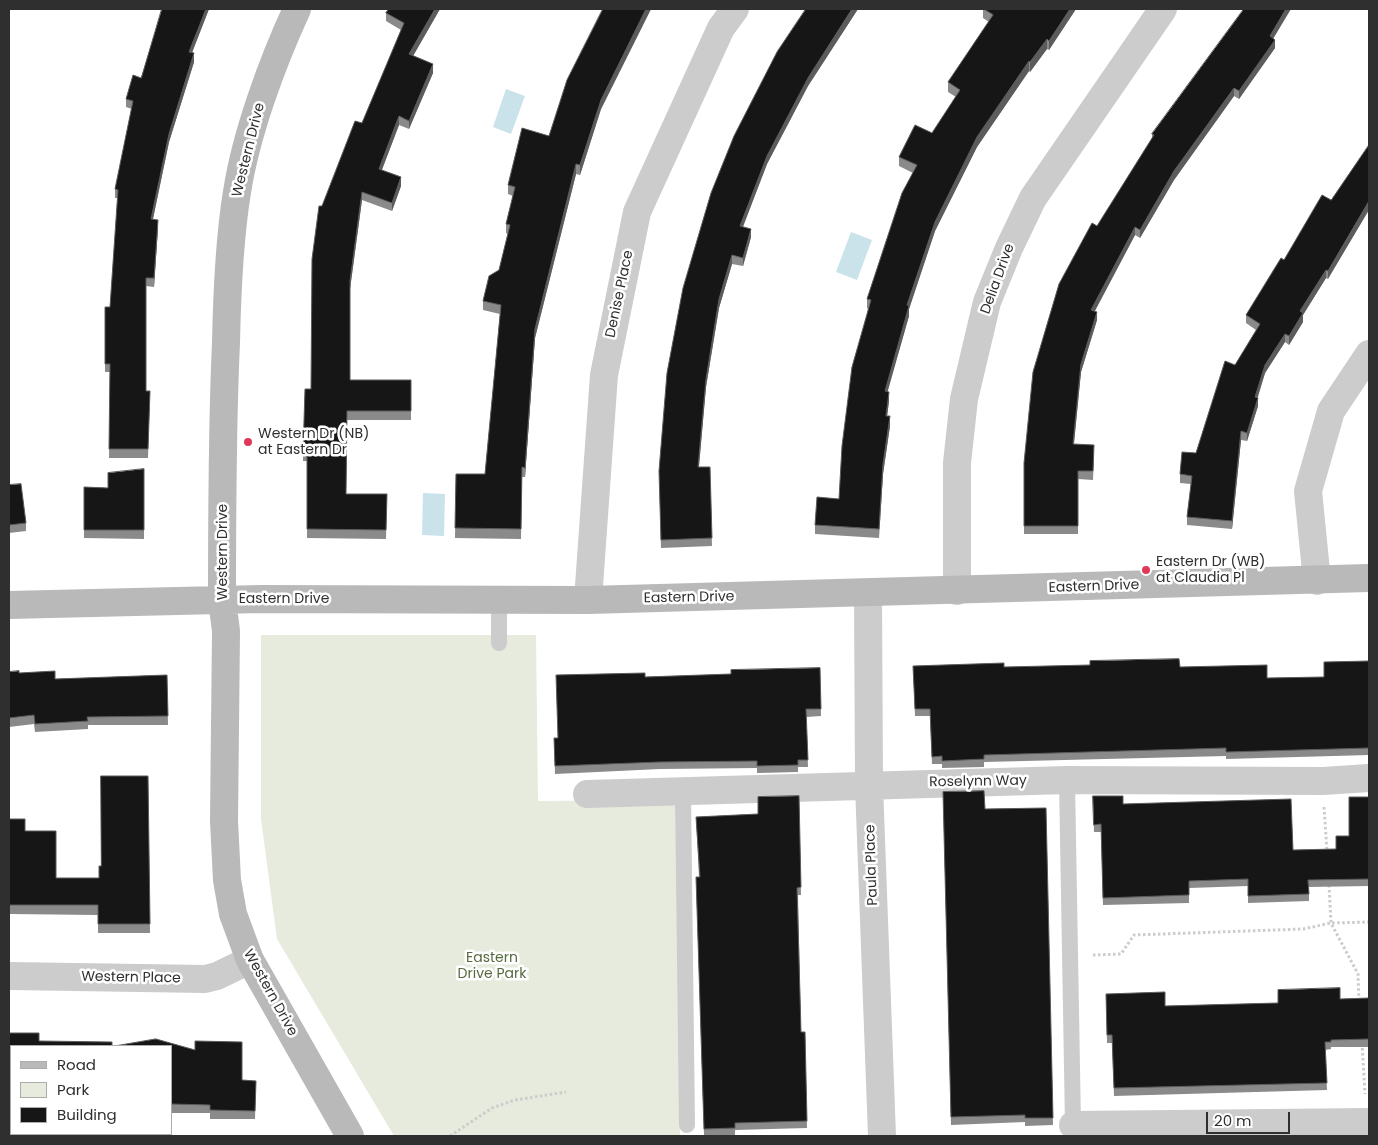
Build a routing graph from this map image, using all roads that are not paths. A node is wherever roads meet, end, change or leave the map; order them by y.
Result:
1 (297, 9) edge
2 (735, 9) edge
3 (1163, 9) edge
4 (1369, 354) edge
5 (1369, 578) edge
6 (1317, 581) junction
7 (957, 591) junction
8 (868, 593) junction
9 (222, 600) junction
10 (588, 600) junction
11 (499, 601) junction
12 (9, 605) edge
13 (499, 643) dead end
14 (1369, 778) edge
15 (1067, 780) junction
16 (869, 785) junction
17 (682, 792) junction
18 (587, 794) dead end
19 (250, 960) junction
20 (9, 976) edge
21 (1368, 1122) edge
22 (688, 1125) dead end
23 (1073, 1125) joint
24 (350, 1136) edge
25 (882, 1136) edge

1 - 9 street, Western Drive
2 - 10 street, Denise Place
3 - 7 street, Delia Drive
4 - 6 street
5 - 6 street, Eastern Drive
6 - 7 street, Eastern Drive
7 - 8 street, Eastern Drive
8 - 10 street, Eastern Drive
8 - 16 street, Paula Place
9 - 11 street, Eastern Drive
9 - 12 street, Eastern Drive
9 - 19 street, Western Drive
10 - 11 street, Eastern Drive
11 - 13 lane
14 - 15 street, Roselynn Way
15 - 16 street, Roselynn Way
15 - 23 lane
16 - 17 street, Roselynn Way
16 - 25 street, Paula Place
17 - 18 street, Roselynn Way
17 - 22 lane
19 - 20 street, Western Place
19 - 24 street, Western Drive
21 - 23 street

